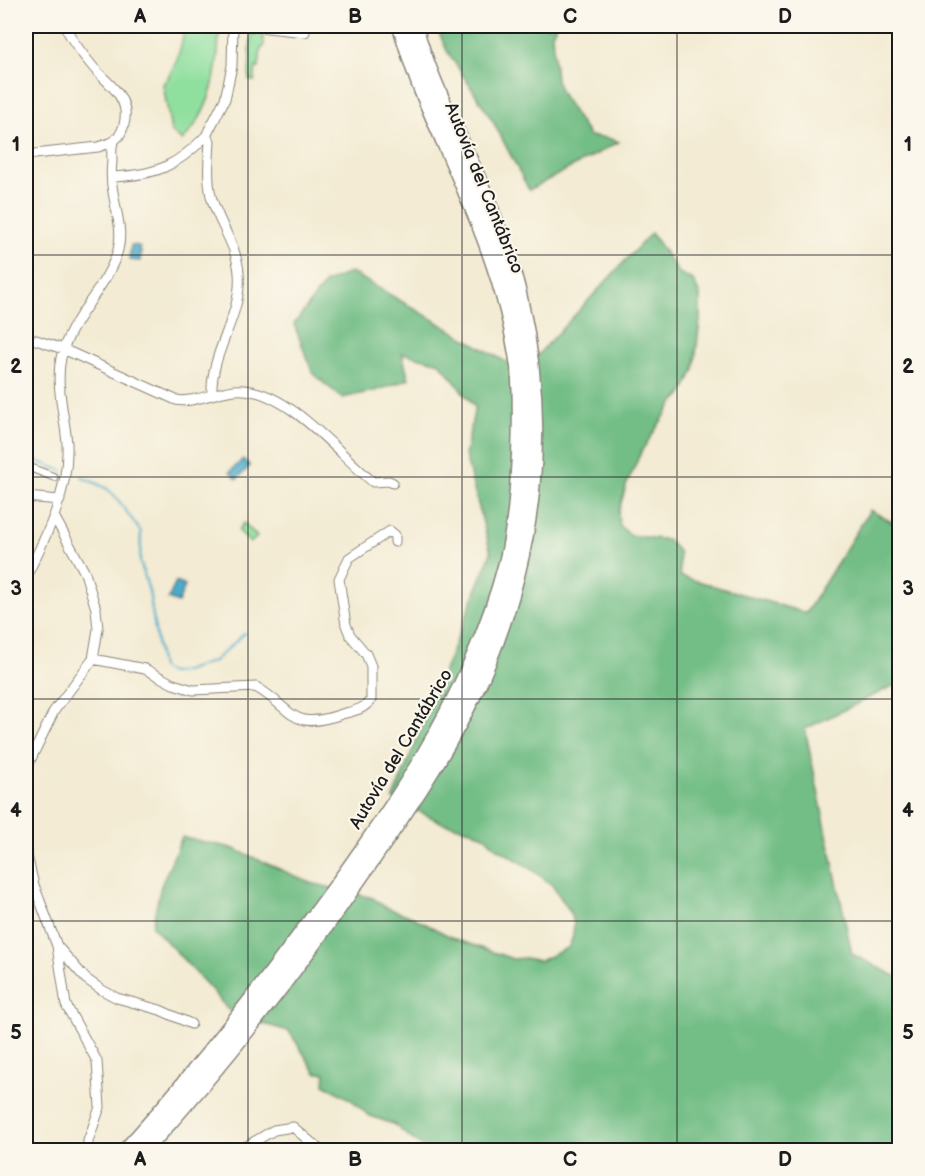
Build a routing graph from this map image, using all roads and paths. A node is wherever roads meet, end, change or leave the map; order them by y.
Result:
1 (65, 26) edge
2 (233, 26) edge
3 (249, 26) edge
4 (401, 26) edge
5 (414, 26) edge
6 (305, 32) dead end
7 (206, 136) junction
8 (113, 142) junction
9 (26, 155) edge
10 (112, 177) junction
11 (26, 338) edge
12 (63, 349) junction
13 (212, 393) junction
14 (26, 466) edge
15 (54, 477) dead end
16 (393, 483) dead end
17 (61, 495) junction
18 (26, 497) edge
19 (55, 518) junction
20 (395, 542) dead end
21 (26, 577) edge
22 (93, 659) junction
23 (26, 763) edge
24 (26, 851) edge
25 (57, 946) junction
26 (191, 1024) dead end
27 (88, 1150) edge
28 (127, 1150) edge
29 (144, 1150) edge
30 (240, 1150) edge
31 (320, 1150) edge

1 - 8 street
2 - 7 street
3 - 6 street
4 - 28 highway, Autovía del Cantábrico
5 - 29 highway, Autovía del Cantábrico
7 - 10 street
7 - 13 street
8 - 9 street
8 - 10 street
10 - 12 street
11 - 12 street
12 - 13 street
12 - 17 street
13 - 16 street
14 - 15 street
17 - 18 street
17 - 19 street
19 - 21 street
19 - 22 street
20 - 22 street
22 - 23 street
24 - 25 street
25 - 26 street
25 - 27 street
30 - 31 street

